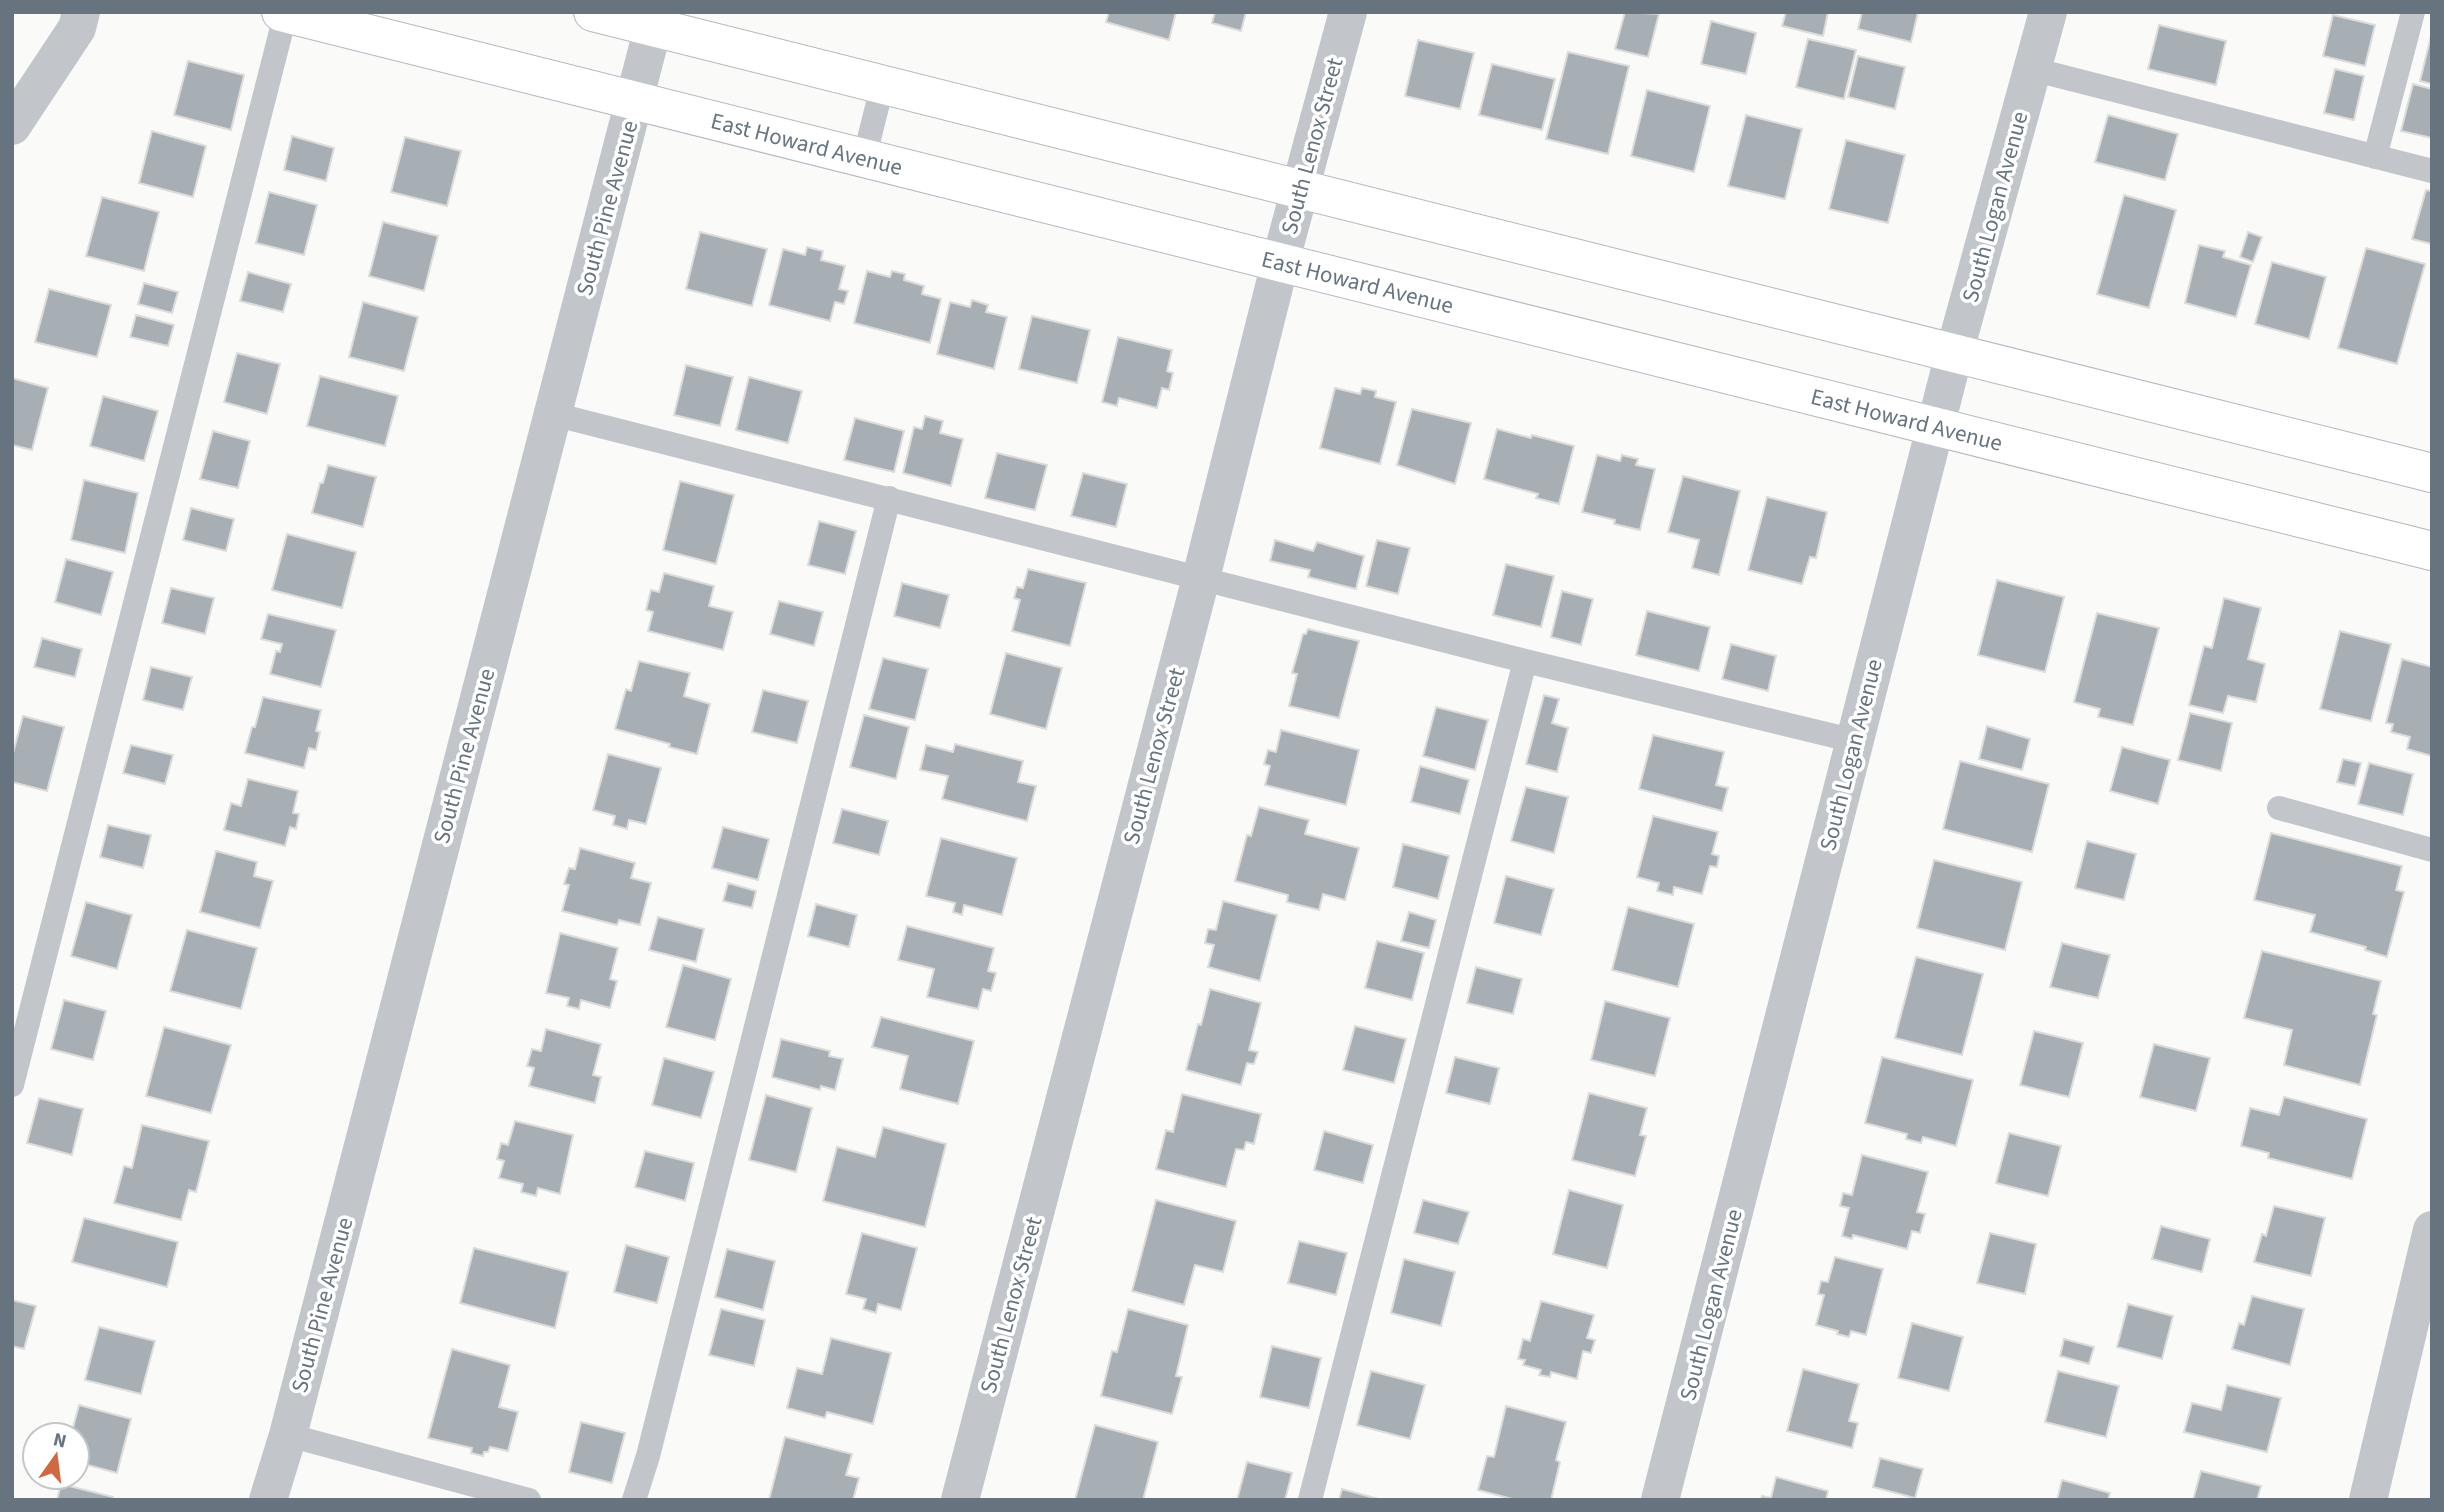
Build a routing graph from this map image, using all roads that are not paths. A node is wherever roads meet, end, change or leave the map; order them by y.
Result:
1 (80, 12) edge
2 (593, 12) edge
3 (1348, 12) edge
4 (2048, 12) edge
5 (2413, 12) edge
6 (284, 13) edge
7 (655, 20) edge
8 (2032, 69) junction
9 (883, 87) junction
10 (634, 101) junction
11 (12, 126) edge
12 (2375, 157) junction
13 (864, 159) junction
14 (2432, 171) edge
15 (1300, 190) junction
16 (1280, 263) junction
17 (1954, 354) junction
18 (553, 414) junction
19 (1936, 427) junction
20 (2432, 473) edge
21 (889, 498) junction
22 (2432, 551) edge
23 (1201, 578) junction
24 (1525, 661) junction
25 (1855, 741) junction
26 (2279, 808) dead end
27 (2432, 850) edge
28 (12, 1085) edge
29 (2432, 1230) edge
30 (288, 1436) junction
31 (268, 1500) edge
32 (529, 1500) edge
33 (634, 1500) edge
34 (960, 1500) edge
35 (1310, 1500) edge
36 (1660, 1500) edge
37 (2368, 1500) edge

1 - 11 street
2 - 7 main road
3 - 15 street, South Lenox Street
4 - 8 street, South Logan Avenue
5 - 12 lane
6 - 10 main road, East Howard Avenue
6 - 28 lane
7 - 9 main road
7 - 10 street, South Pine Avenue
8 - 12 lane
8 - 17 street, South Logan Avenue
9 - 13 lane
9 - 15 main road
10 - 13 main road, East Howard Avenue
10 - 18 street, South Pine Avenue
12 - 14 lane
13 - 16 main road, East Howard Avenue
15 - 16 street, South Lenox Street
15 - 17 main road
16 - 19 main road, East Howard Avenue
16 - 23 street, South Lenox Street
17 - 19 street, South Logan Avenue
17 - 20 main road
18 - 21 lane
18 - 30 street, South Pine Avenue
19 - 22 main road, East Howard Avenue
19 - 25 street, South Logan Avenue
21 - 23 lane
21 - 33 lane
23 - 24 lane
23 - 34 street, South Lenox Street
24 - 25 lane
24 - 35 lane
25 - 36 street, South Logan Avenue
26 - 27 lane
29 - 37 street
30 - 31 street, South Pine Avenue
30 - 32 lane

